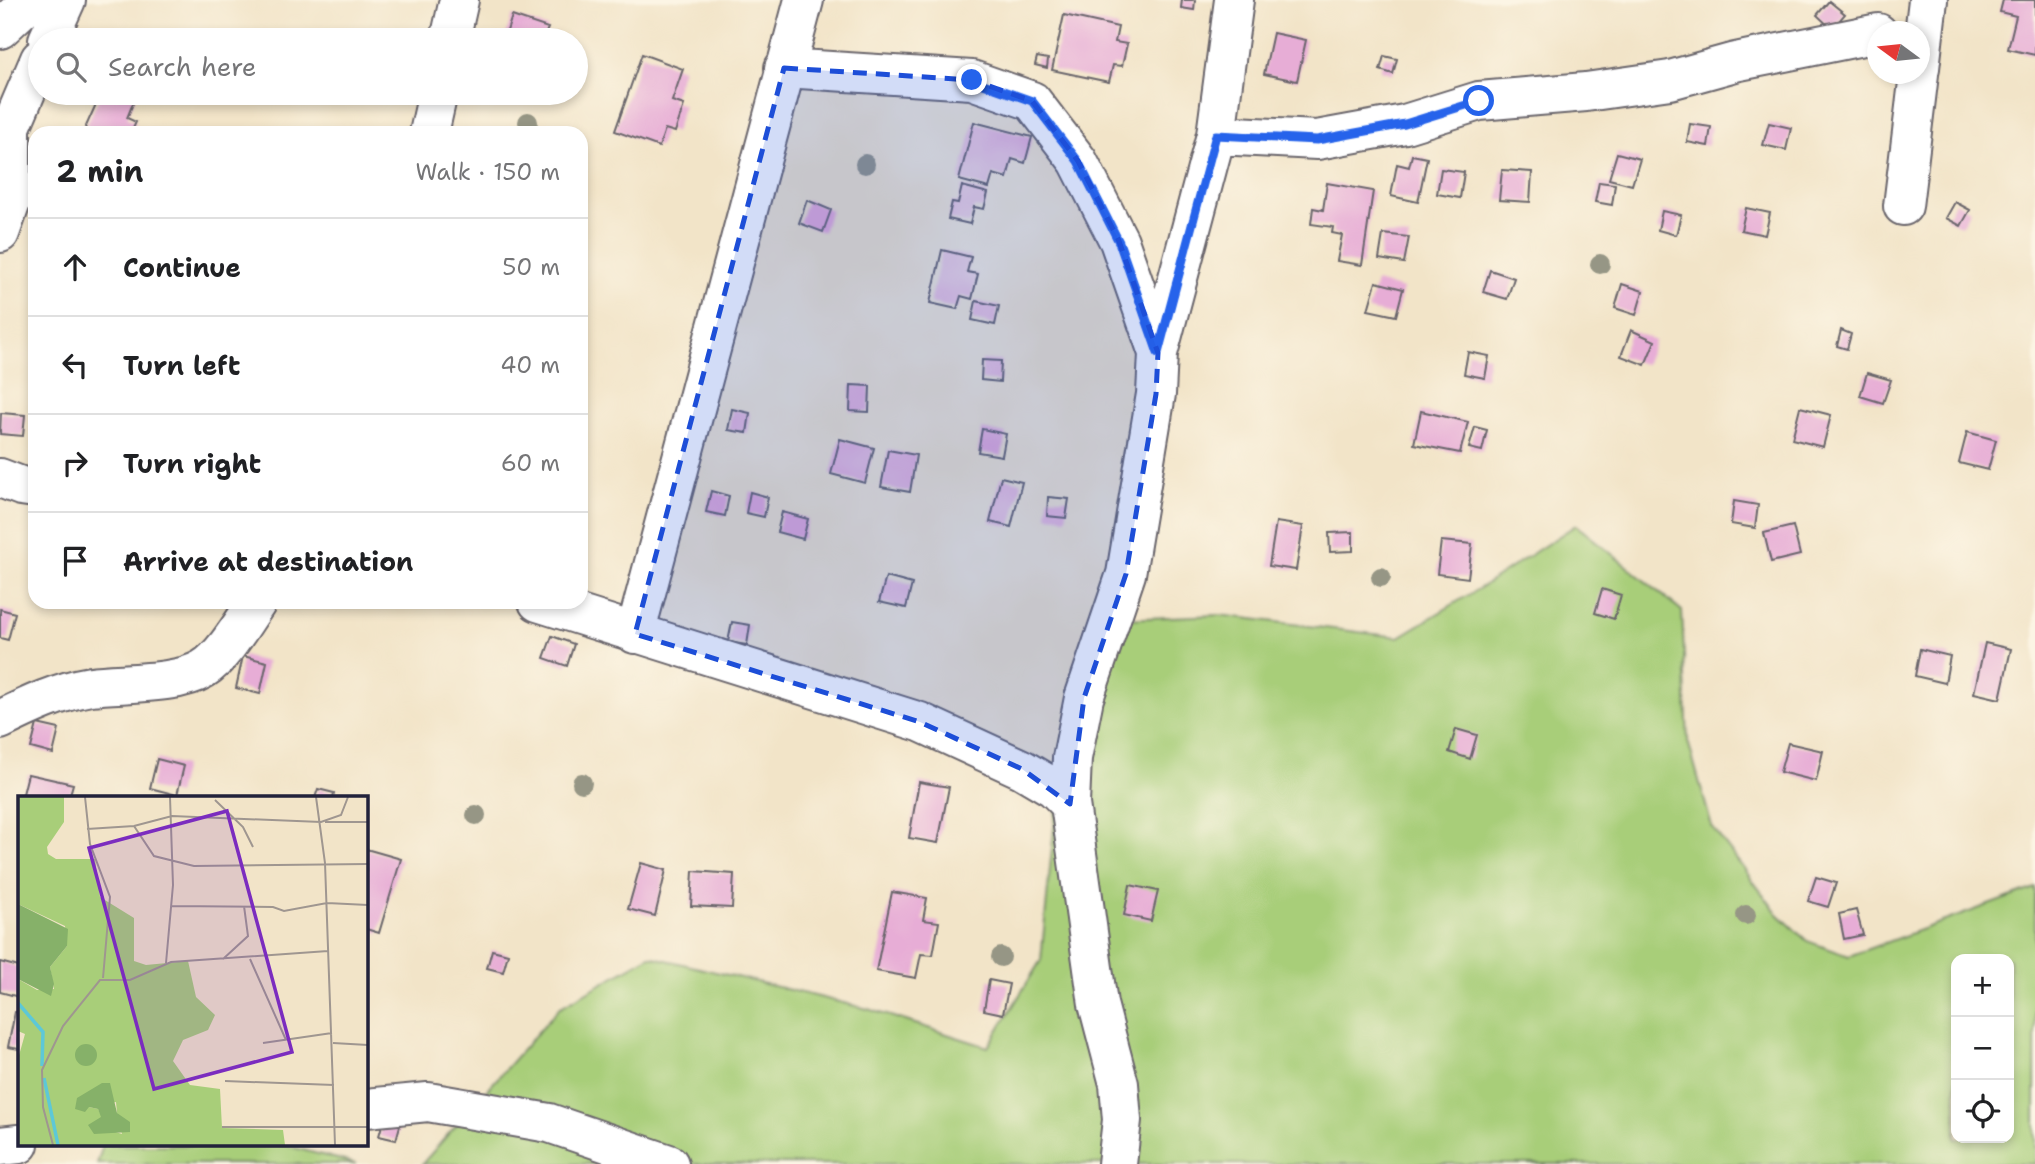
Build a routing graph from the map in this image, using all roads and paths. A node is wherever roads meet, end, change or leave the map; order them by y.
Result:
1 (31, 0) edge
2 (66, 0) edge
3 (459, 0) edge
4 (804, 0) edge
5 (1234, 0) edge
6 (1926, 12) edge
7 (1908, 21) edge
8 (53, 28) edge
9 (453, 28) edge
10 (0, 29) edge
11 (1867, 35) edge
12 (784, 68) junction
13 (28, 82) edge
14 (1918, 84) edge
15 (435, 105) edge
16 (5, 125) edge
17 (431, 126) edge
18 (1216, 135) junction
19 (1903, 206) dead end
20 (0, 233) edge
21 (1158, 353) junction
22 (0, 478) edge
23 (28, 487) edge
24 (252, 609) edge
25 (559, 609) edge
26 (635, 634) junction
27 (0, 720) edge
28 (1070, 804) junction
29 (368, 1108) edge
30 (18, 1144) edge
31 (0, 1146) edge
32 (669, 1164) edge
33 (1117, 1164) edge

1 - 10 street
2 - 8 street
3 - 9 street
4 - 12 street
5 - 18 street
6 - 7 street
11 - 18 street
12 - 21 street
12 - 26 street
13 - 16 street
14 - 19 street
15 - 17 street
16 - 20 street
18 - 21 street
21 - 28 street
22 - 23 street
24 - 27 street
25 - 26 street
26 - 28 street
28 - 33 street
29 - 32 street
30 - 31 street

